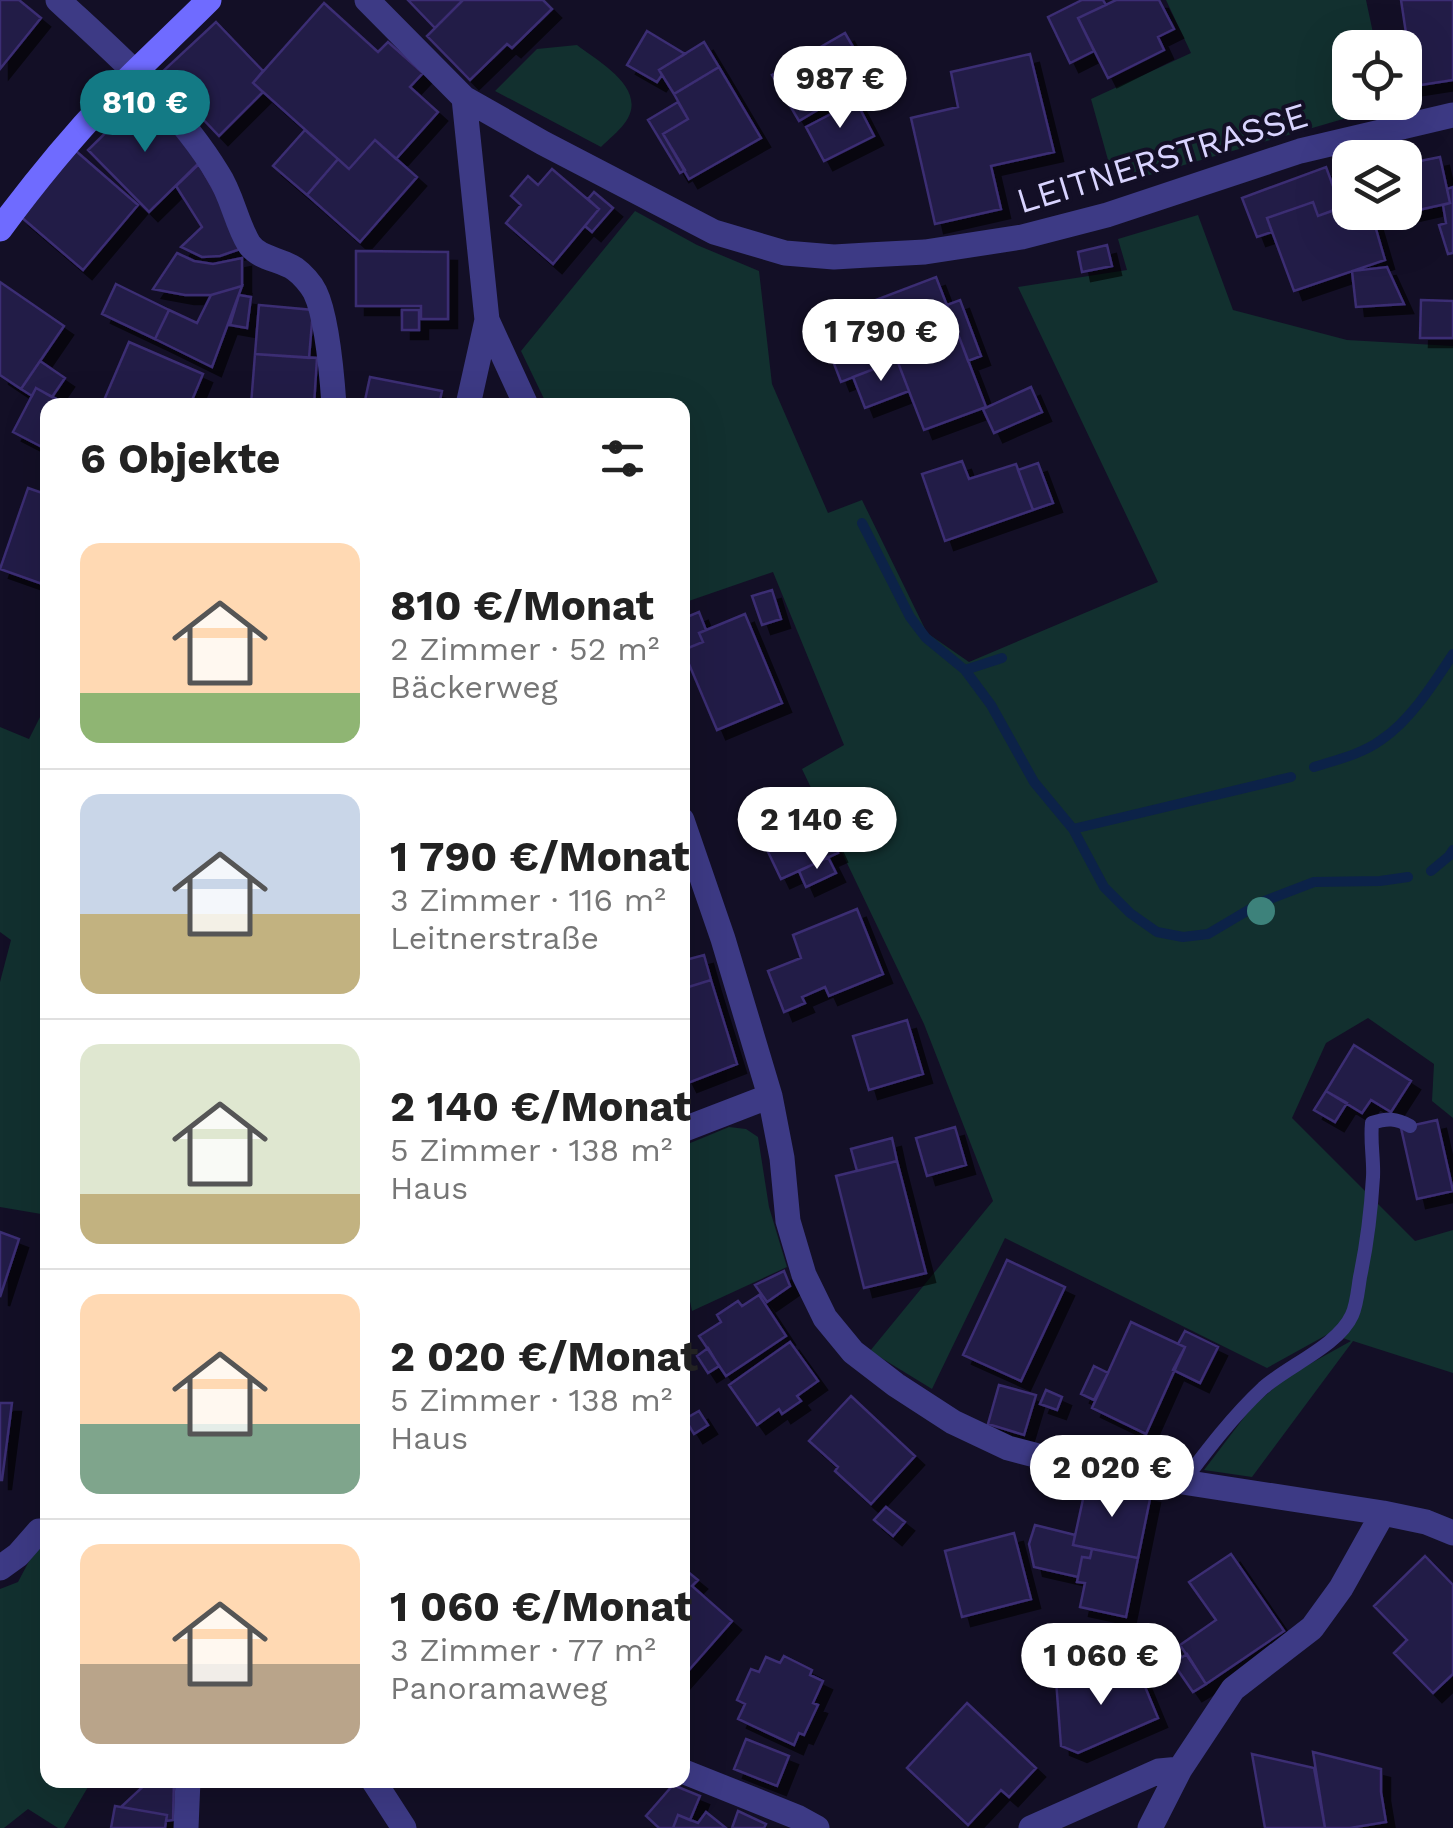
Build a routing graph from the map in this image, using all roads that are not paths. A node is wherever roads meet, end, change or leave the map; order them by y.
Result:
1 (58, 0) edge
2 (209, 0) edge
3 (367, 0) edge
4 (135, 72) junction
5 (464, 98) junction
6 (1453, 115) edge
7 (0, 229) edge
8 (487, 320) junction
9 (333, 398) edge
10 (470, 398) edge
11 (523, 398) edge
12 (690, 844) edge
13 (770, 1096) junction
14 (1410, 1126) dead end
15 (690, 1127) edge
16 (1183, 1482) junction
17 (1383, 1513) junction
18 (40, 1531) edge
19 (1453, 1533) edge
20 (0, 1568) edge
21 (1180, 1769) junction
22 (690, 1774) edge
23 (188, 1788) edge
24 (378, 1788) edge
25 (186, 1828) edge
26 (404, 1828) edge
27 (816, 1828) edge
28 (1031, 1828) edge
29 (1150, 1828) edge

1 - 4 street
2 - 4 main road
3 - 5 street, LEITNERSTRASSE
4 - 7 main road
4 - 9 street
5 - 6 street, LEITNERSTRASSE
5 - 8 street
8 - 10 street
8 - 11 street
12 - 13 street
13 - 15 street
13 - 16 street
14 - 16 lane
16 - 17 street
17 - 19 street
17 - 21 street
18 - 20 street
21 - 28 street
21 - 29 street
22 - 27 street
23 - 25 street
24 - 26 street

